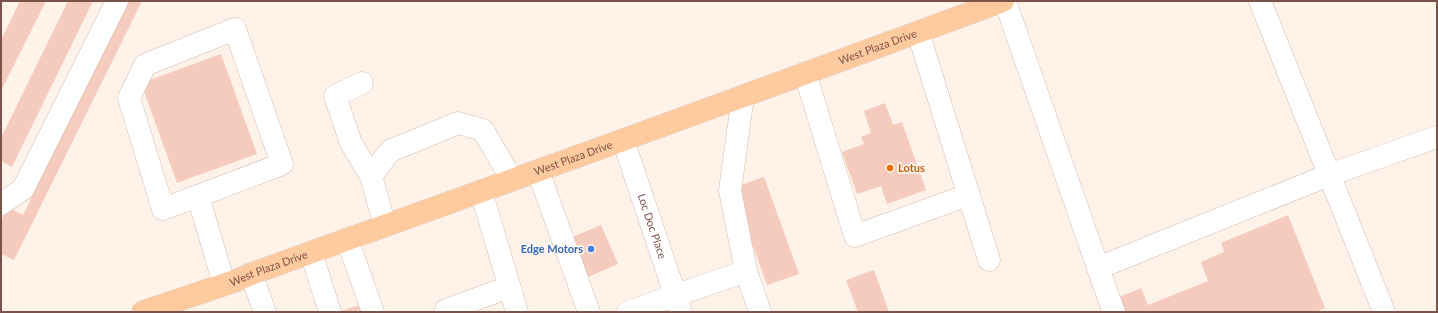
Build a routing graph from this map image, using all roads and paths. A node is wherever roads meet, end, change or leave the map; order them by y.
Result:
1 (117, 1) edge
2 (1004, 1) edge
3 (1260, 1) edge
4 (918, 32) junction
5 (804, 73) junction
6 (362, 83) dead end
7 (743, 96) junction
8 (1437, 137) edge
9 (623, 140) junction
10 (538, 171) junction
11 (371, 176) junction
12 (1329, 176) junction
13 (512, 180) junction
14 (481, 191) junction
15 (968, 195) junction
16 (198, 196) junction
17 (1, 204) edge
18 (384, 226) junction
19 (348, 239) junction
20 (311, 253) junction
21 (988, 260) dead end
22 (1098, 268) junction
23 (746, 271) junction
24 (251, 274) junction
25 (224, 284) junction
26 (509, 287) junction
27 (678, 304) edge
28 (175, 307) edge
29 (143, 312) edge
30 (264, 312) edge
31 (330, 312) edge
32 (373, 312) edge
33 (446, 312) edge
34 (516, 312) edge
35 (589, 312) edge
36 (628, 312) edge
37 (760, 312) edge
38 (1114, 312) edge
39 (1384, 312) edge

1 - 17 street
2 - 4 main road, West Plaza Drive
2 - 22 street
3 - 12 street
4 - 5 main road, West Plaza Drive
4 - 15 street
5 - 7 main road, West Plaza Drive
5 - 15 street
6 - 11 street
7 - 9 main road, West Plaza Drive
7 - 23 street
8 - 12 street
9 - 10 main road, West Plaza Drive
9 - 27 street, Loc Doc Place
10 - 13 main road, West Plaza Drive
10 - 35 street
11 - 13 street
11 - 18 street
12 - 22 street
12 - 39 street
13 - 14 main road, West Plaza Drive
14 - 18 main road, West Plaza Drive
14 - 26 street
15 - 21 street
16 - 16 street
16 - 25 street
18 - 19 main road, West Plaza Drive
19 - 20 main road, West Plaza Drive
19 - 32 street
20 - 24 main road, West Plaza Drive
20 - 31 street
22 - 38 street
23 - 27 street
23 - 37 street
24 - 25 main road, West Plaza Drive
24 - 30 street
25 - 28 main road, West Plaza Drive
26 - 33 street
26 - 34 street
27 - 36 street
28 - 29 main road, West Plaza Drive

